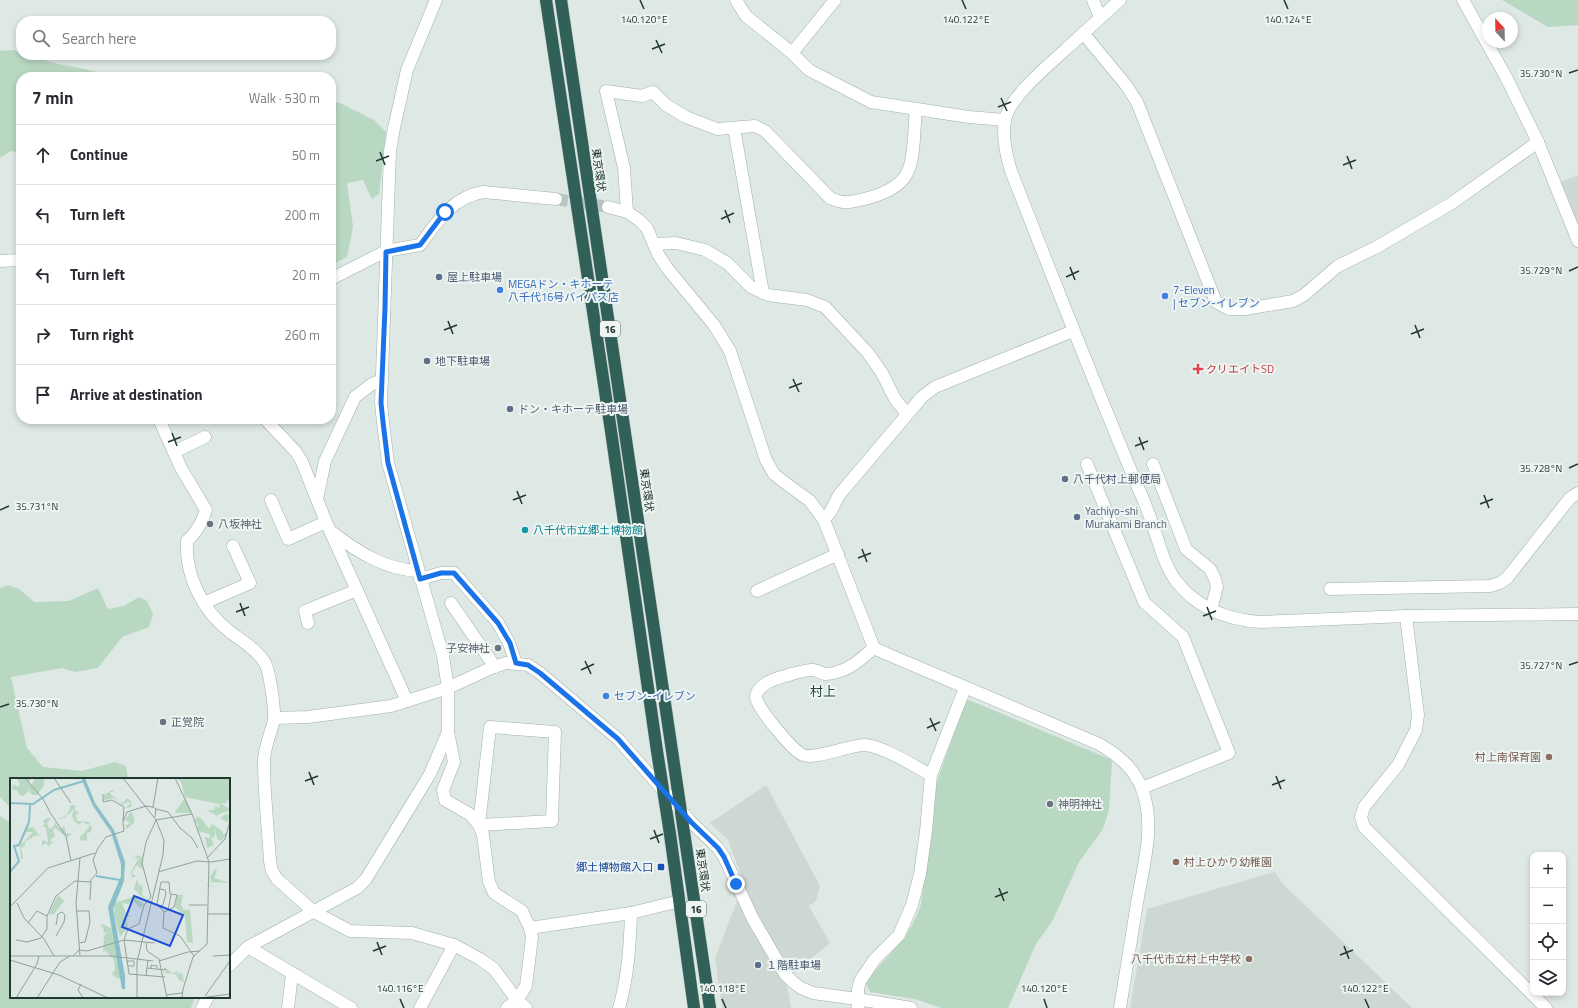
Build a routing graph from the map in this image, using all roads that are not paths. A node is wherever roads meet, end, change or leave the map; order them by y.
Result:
1 (436, 0) edge
2 (546, 0) edge
3 (561, 0) edge
4 (736, 0) edge
5 (835, 0) edge
6 (1093, 0) edge
7 (1120, 0) edge
8 (1463, 0) edge
9 (1100, 17) junction
10 (1083, 33) junction
11 (792, 53) junction
12 (916, 109) junction
13 (1005, 120) junction
14 (734, 128) junction
15 (1538, 142) junction
16 (556, 199) tunnel mouth
17 (608, 207) tunnel mouth
18 (627, 212) junction
19 (1578, 241) edge
20 (654, 244) junction
21 (386, 252) junction
22 (16, 260) edge
23 (0, 261) edge
24 (336, 277) edge
25 (763, 293) junction
26 (1073, 331) junction
27 (382, 380) junction
28 (907, 414) junction
29 (161, 424) edge
30 (270, 424) edge
31 (205, 438) dead end
32 (174, 452) junction
33 (1087, 464) dead end
34 (1153, 464) dead end
35 (1578, 493) edge
36 (318, 499) junction
37 (270, 500) dead end
38 (824, 520) junction
39 (328, 527) junction
40 (233, 546) dead end
41 (838, 554) junction
42 (419, 575) junction
43 (1330, 589) dead end
44 (357, 590) junction
45 (757, 591) dead end
46 (204, 603) junction
47 (451, 603) dead end
48 (1211, 610) junction
49 (1578, 614) edge
50 (1406, 616) junction
51 (308, 623) dead end
52 (874, 648) junction
53 (516, 663) junction
54 (495, 667) junction
55 (448, 688) junction
56 (965, 688) junction
57 (407, 701) junction
58 (274, 718) junction
59 (448, 732) junction
60 (931, 775) junction
61 (1142, 788) junction
62 (664, 791) junction
63 (681, 809) junction
64 (479, 825) junction
65 (680, 901) junction
66 (314, 912) junction
67 (631, 912) junction
68 (530, 928) junction
69 (454, 945) junction
70 (248, 948) junction
71 (230, 965) edge
72 (292, 974) junction
73 (207, 998) edge
74 (857, 1003) edge
75 (521, 1004) edge
76 (344, 1006) edge
77 (202, 1008) edge
78 (288, 1008) edge
79 (420, 1008) edge
80 (506, 1008) edge
81 (619, 1008) edge
82 (694, 1008) edge
83 (710, 1008) edge
84 (911, 1008) edge
85 (1120, 1008) edge
86 (1546, 1008) edge

1 - 21 street
2 - 62 highway, 16
3 - 63 highway, 東京環状 / 16
4 - 11 street
5 - 11 street
6 - 9 street
7 - 9 street
8 - 15 street
9 - 10 street
10 - 13 street
10 - 15 street
11 - 12 street
12 - 13 street
12 - 14 street
13 - 26 street
14 - 18 street
14 - 25 street
15 - 19 street
16 - 21 street
17 - 18 street
18 - 20 street
20 - 25 street
20 - 38 street
21 - 24 street
21 - 27 street
22 - 23 street
25 - 28 street
26 - 28 street
26 - 48 street
27 - 36 street
27 - 42 street
28 - 38 street
29 - 32 street
30 - 36 street
31 - 32 street
32 - 46 street
33 - 61 street
34 - 48 street
35 - 43 street
36 - 39 street
37 - 39 street
38 - 41 street
39 - 42 street
39 - 44 street
40 - 46 street
41 - 45 street
41 - 52 street
42 - 53 street
42 - 55 street
44 - 51 street
44 - 57 street
46 - 58 street
47 - 54 street
48 - 50 street
49 - 50 street
50 - 86 street
52 - 56 street
52 - 60 street
53 - 54 street
53 - 62 street
54 - 55 street
55 - 57 street
55 - 59 street
56 - 60 street
56 - 61 street
57 - 58 street
58 - 66 street
59 - 64 street
59 - 66 street
60 - 74 street
61 - 85 street
62 - 63 street
62 - 65 highway, 16
63 - 74 street
63 - 83 highway, 東京環状 / 16
64 - 64 street
64 - 68 street
65 - 67 street
65 - 82 highway, 16
66 - 69 street
66 - 70 street
67 - 68 street
67 - 81 street
68 - 75 street
69 - 75 street
69 - 79 street
70 - 71 street
70 - 72 street
72 - 76 street
72 - 78 street
73 - 77 street
74 - 84 street
75 - 80 street

